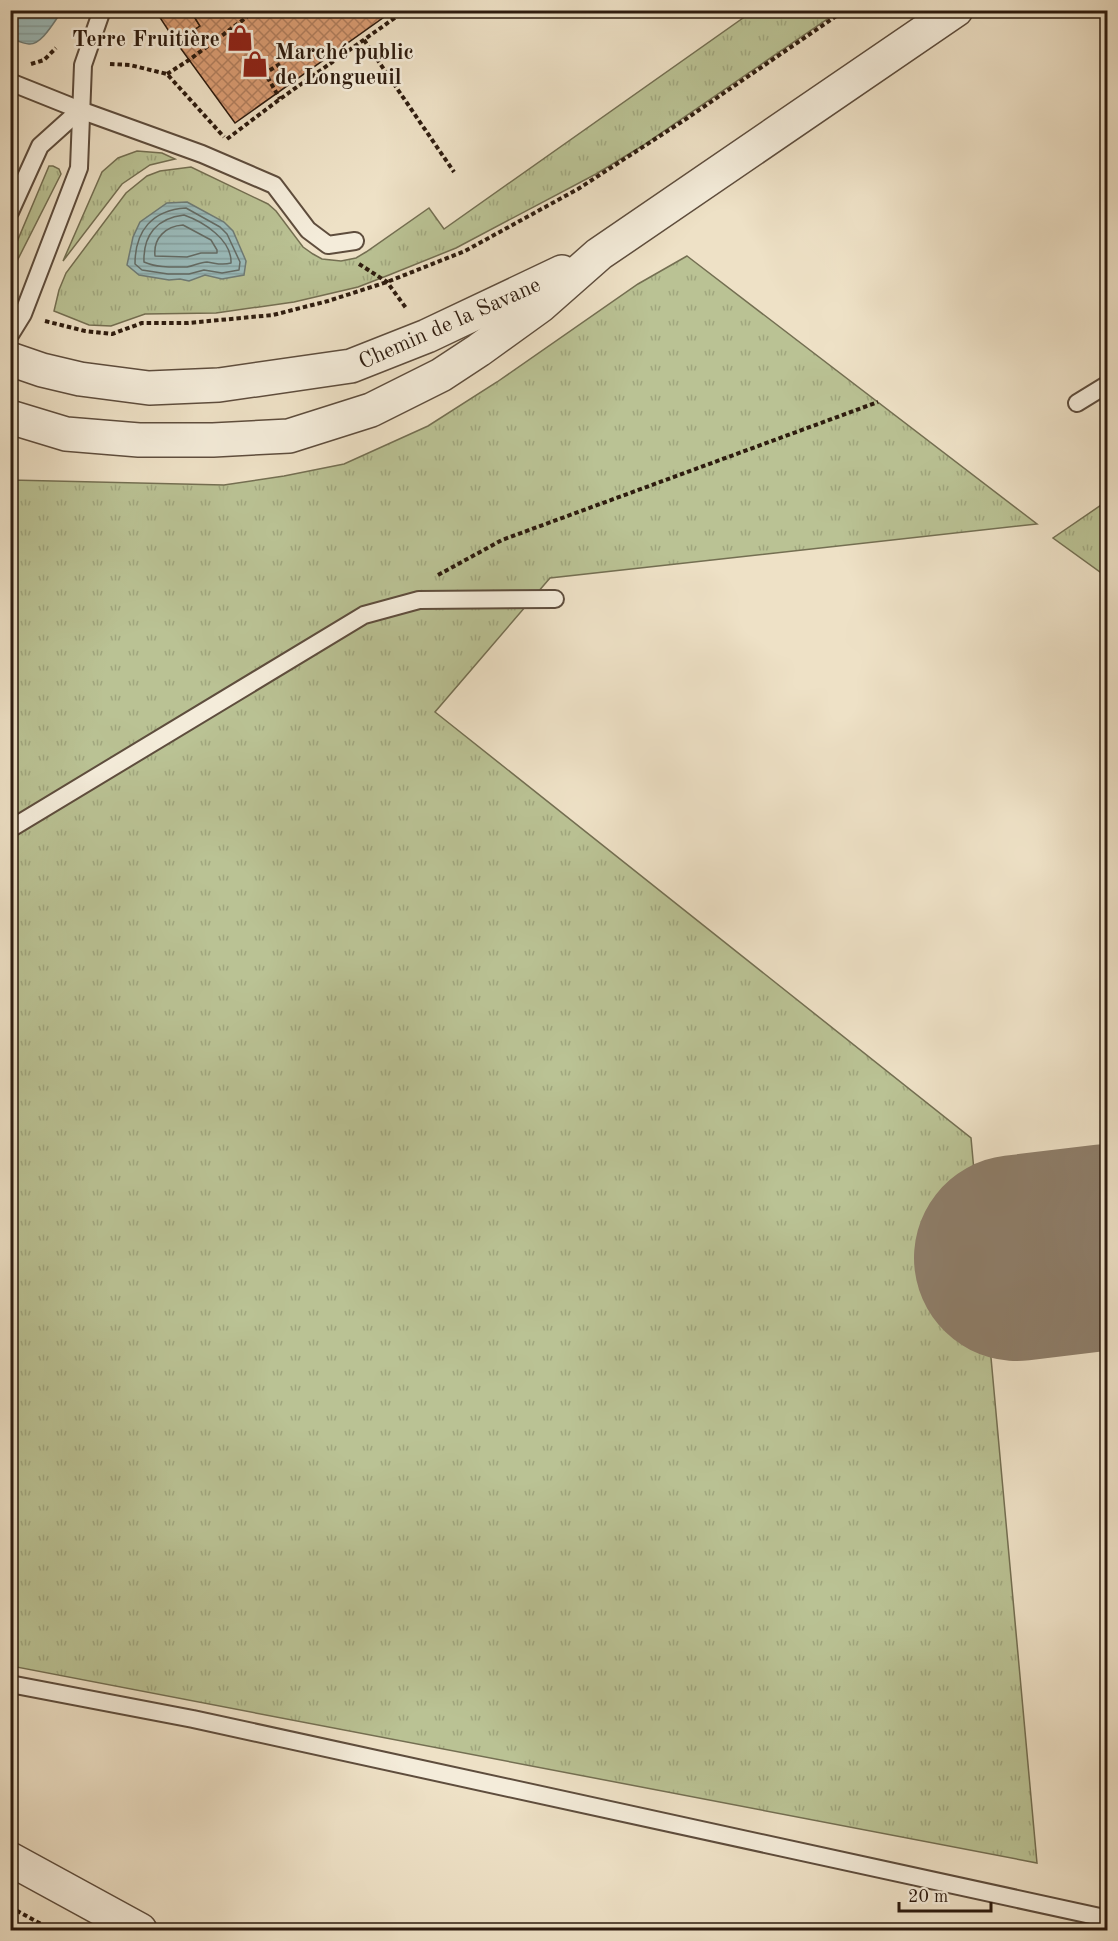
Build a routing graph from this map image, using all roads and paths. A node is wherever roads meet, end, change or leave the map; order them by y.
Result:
1 (102, 10) edge
2 (406, 10) edge
3 (845, 10) edge
4 (956, 10) edge
5 (247, 17) dead end
6 (364, 40) junction
7 (57, 48) dead end
8 (110, 64) dead end
9 (279, 64) dead end
10 (24, 65) dead end
11 (167, 74) junction
12 (10, 82) edge
13 (280, 99) junction
14 (80, 110) junction
15 (226, 140) junction
16 (219, 145) dead end
17 (454, 172) dead end
18 (10, 212) edge
19 (355, 241) dead end
20 (328, 245) junction
21 (599, 254) junction
22 (387, 282) junction
23 (406, 308) dead end
24 (47, 322) dead end
25 (10, 335) edge
26 (10, 358) edge
27 (1107, 384) edge
28 (878, 402) dead end
29 (1077, 403) dead end
30 (10, 417) edge
31 (433, 578) dead end
32 (555, 599) dead end
33 (10, 829) edge
34 (10, 1684) edge
35 (10, 1859) edge
36 (10, 1907) edge
37 (1100, 1917) dead end
38 (52, 1930) edge
39 (140, 1930) edge

1 - 14 lane
2 - 6 path
3 - 22 path
4 - 21 street, Chemin de la Savane
5 - 11 path
6 - 13 path
6 - 17 path
7 - 10 path
8 - 11 path
9 - 13 path
11 - 15 path
12 - 14 lane
13 - 15 path
14 - 18 lane
14 - 20 lane
14 - 25 lane
15 - 16 path
19 - 20 lane
20 - 22 path
21 - 26 street, Chemin de la Savane
21 - 30 street, Chemin de la Savane
22 - 23 path
22 - 24 path
27 - 29 lane
28 - 31 path
32 - 33 lane
34 - 37 lane
35 - 39 street
36 - 38 path

